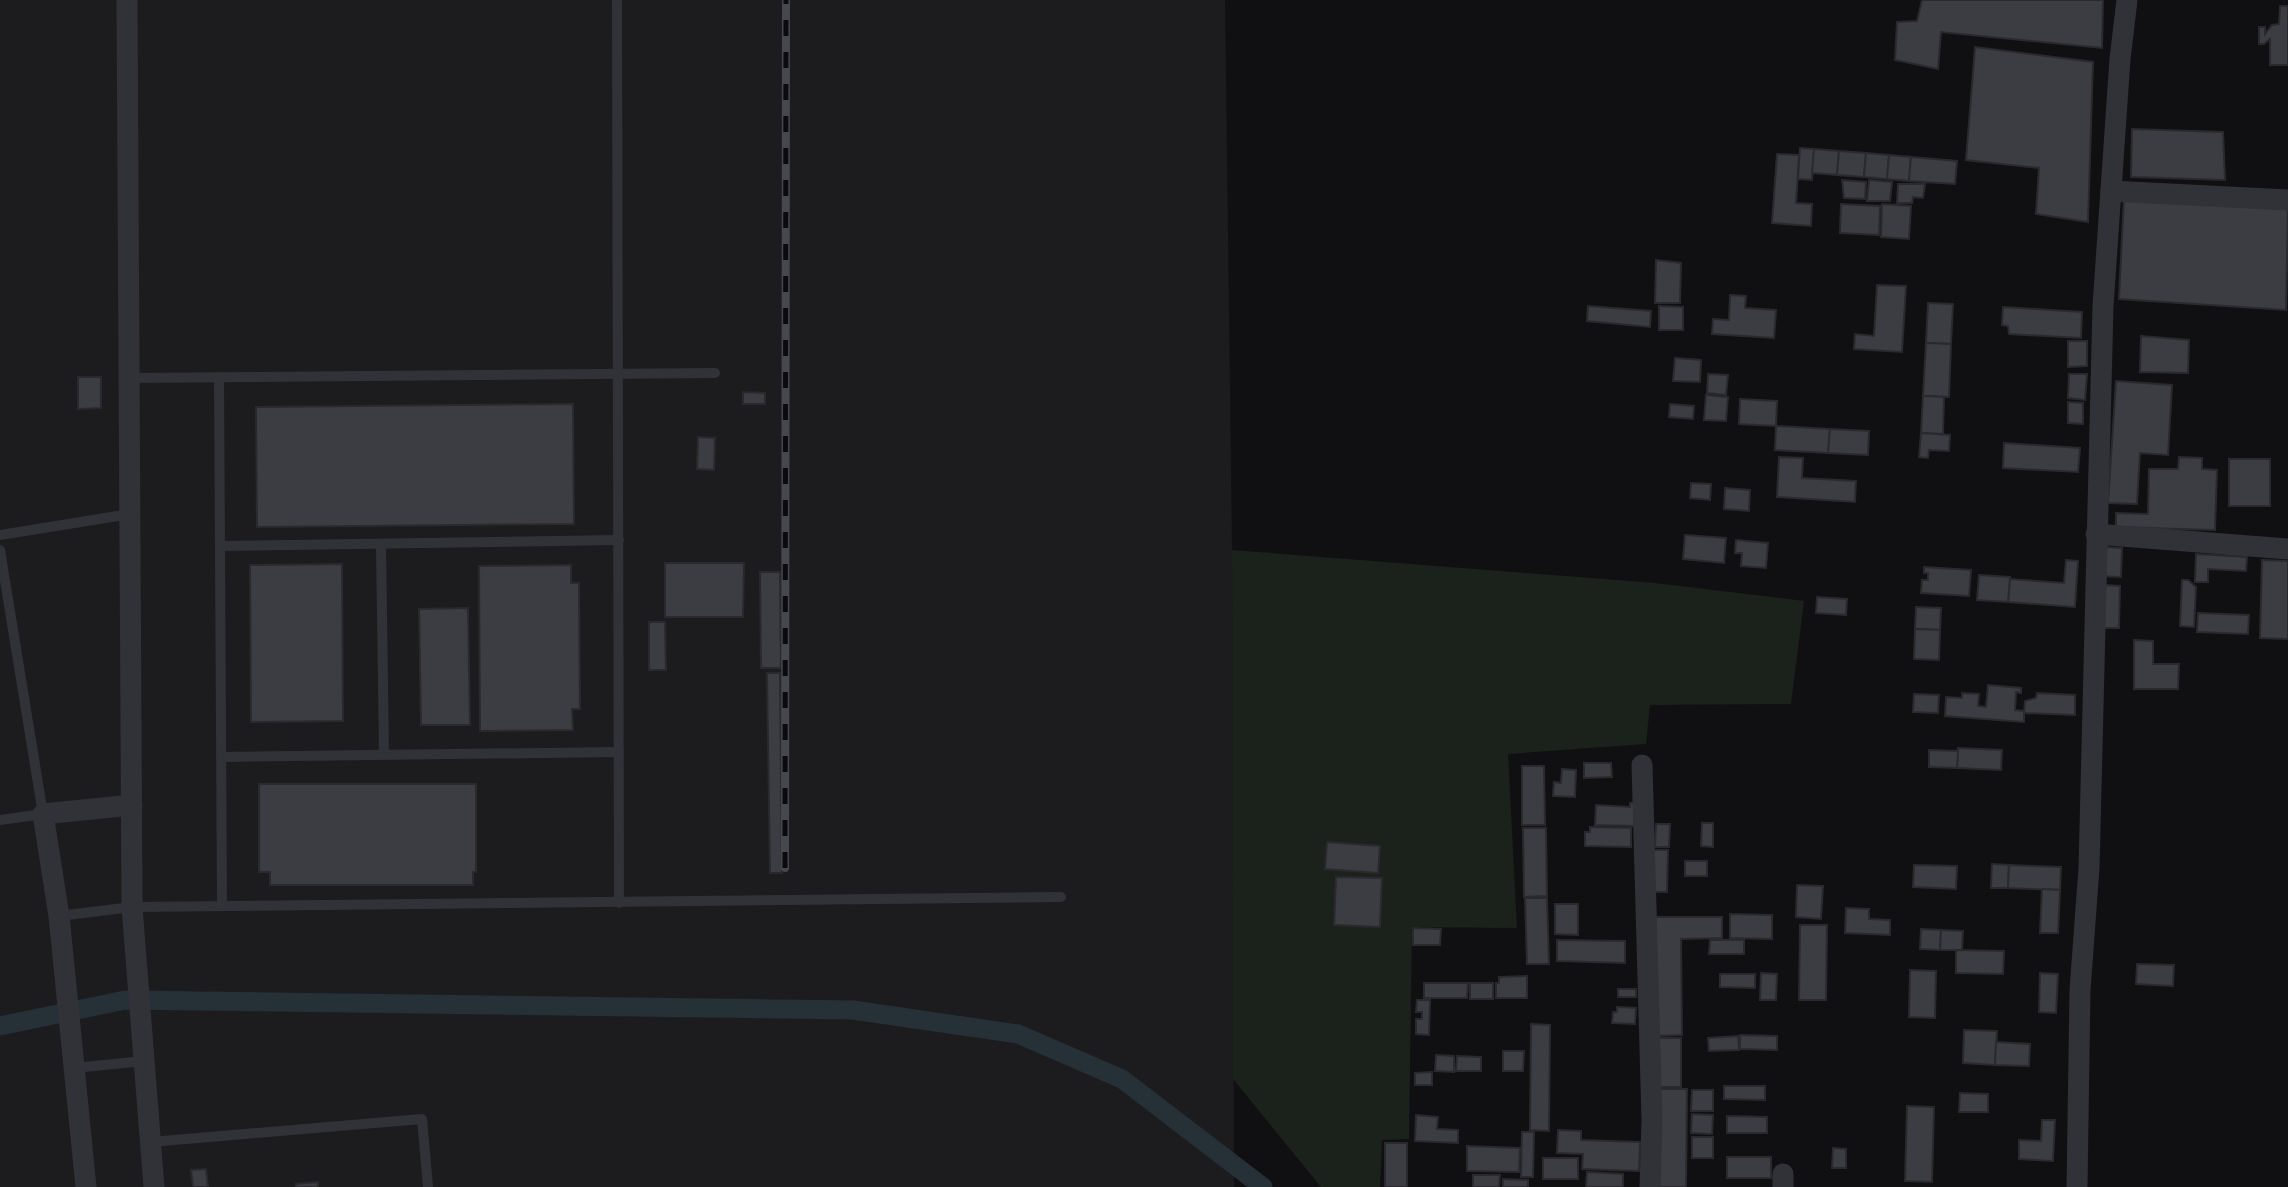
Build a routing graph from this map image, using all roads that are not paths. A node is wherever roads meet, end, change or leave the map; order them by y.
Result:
1 (127, 0) edge
2 (617, 0) edge
3 (2127, 0) edge
4 (2111, 191) junction
5 (2288, 200) edge
6 (715, 373) dead end
7 (618, 375) junction
8 (219, 377) junction
9 (129, 378) junction
10 (130, 514) junction
11 (2096, 534) junction
12 (0, 535) edge
13 (618, 540) junction
14 (382, 544) junction
15 (220, 546) junction
16 (2288, 549) edge
17 (0, 550) edge
18 (619, 752) junction
19 (384, 755) junction
20 (222, 757) junction
21 (1642, 765) dead end
22 (132, 805) junction
23 (43, 814) junction
24 (0, 820) edge
25 (1061, 897) dead end
26 (619, 903) junction
27 (222, 906) junction
28 (132, 907) junction
29 (59, 915) junction
30 (144, 1061) junction
31 (74, 1068) junction
32 (150, 1142) junction
33 (86, 1187) edge
34 (154, 1187) edge
35 (428, 1187) edge
36 (1650, 1187) edge
37 (2077, 1187) edge

1 - 9 street
2 - 7 lane
3 - 4 street
4 - 5 street
4 - 11 street
6 - 7 lane
7 - 8 lane
7 - 13 lane
8 - 9 lane
8 - 15 lane
9 - 10 street
10 - 12 lane
10 - 22 street
11 - 16 street
11 - 37 street
13 - 14 lane
13 - 18 lane
14 - 15 lane
14 - 19 lane
15 - 20 lane
17 - 23 lane
18 - 19 lane
18 - 26 lane
19 - 20 lane
20 - 27 lane
21 - 36 street
22 - 23 street
22 - 28 street
23 - 24 lane
23 - 29 street
25 - 26 lane
26 - 27 lane
27 - 28 lane
28 - 29 lane
28 - 30 street
29 - 31 street
30 - 31 lane
30 - 32 street
31 - 33 street
32 - 34 street
32 - 35 lane

